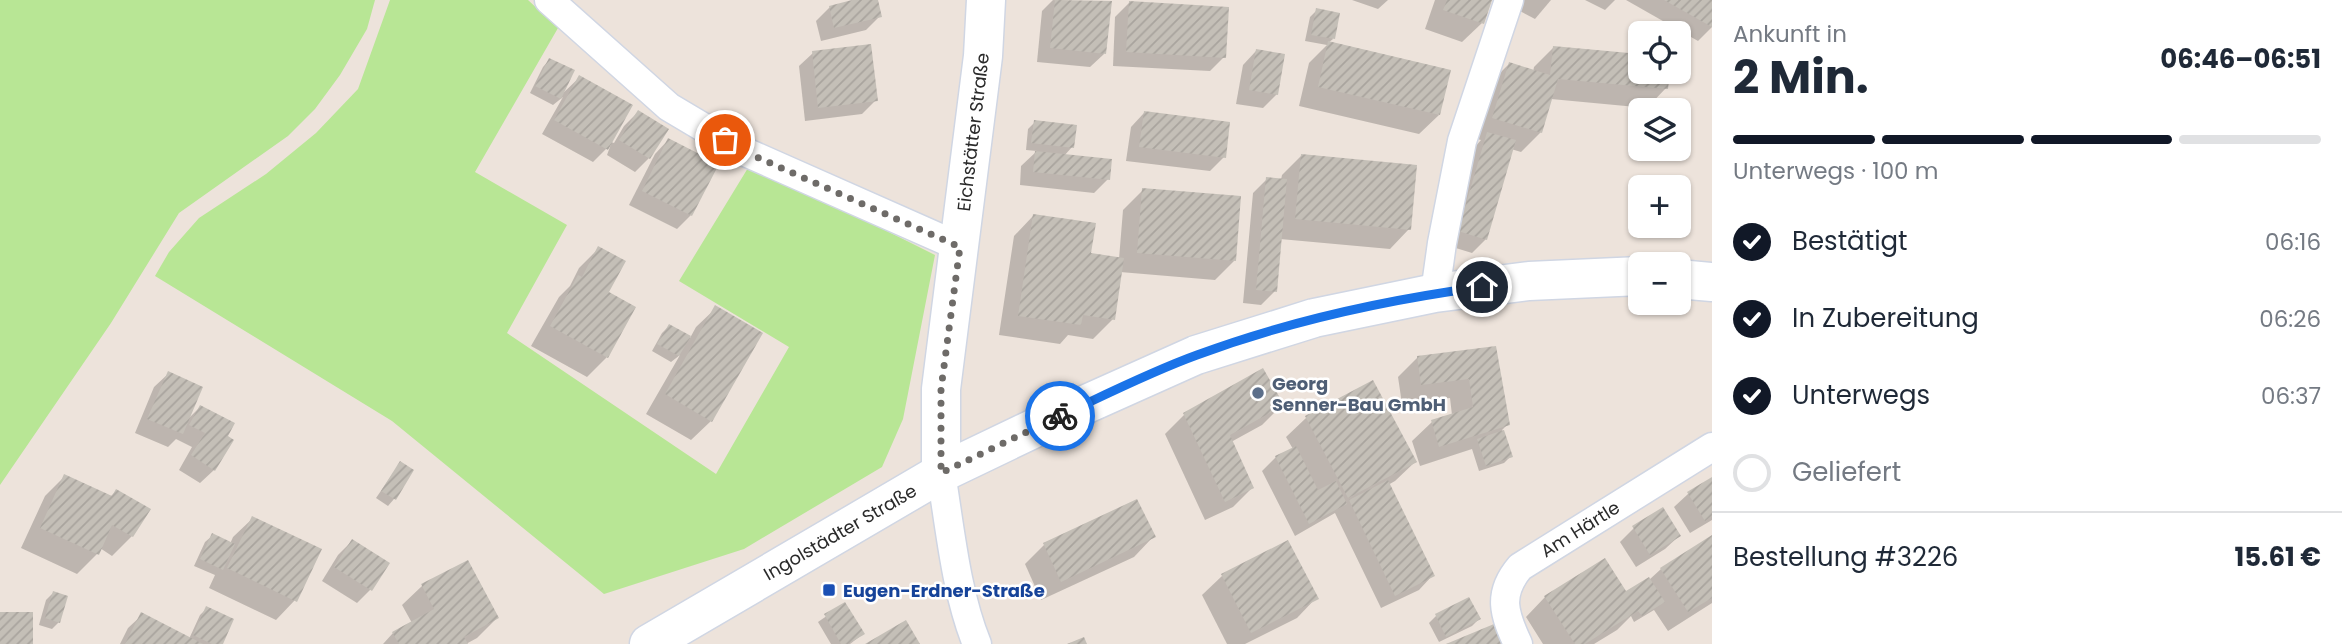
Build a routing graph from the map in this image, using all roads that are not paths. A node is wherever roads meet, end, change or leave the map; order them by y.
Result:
1 (549, 0) edge
2 (986, 0) edge
3 (1509, 0) edge
4 (960, 247) junction
5 (1628, 277) edge
6 (1691, 280) edge
7 (1712, 282) edge
8 (1435, 293) junction
9 (1712, 447) edge
10 (941, 473) junction
11 (649, 644) edge
12 (977, 644) edge
13 (1518, 644) edge

1 - 4 street
2 - 4 main road, Eichstätter Straße
3 - 8 street
4 - 10 main road, Eichstätter Straße
5 - 8 main road, Ingolstädter Straße
6 - 7 main road
8 - 10 main road, Ingolstädter Straße
9 - 13 street, Am Härtle
10 - 11 main road, Ingolstädter Straße
10 - 12 street

